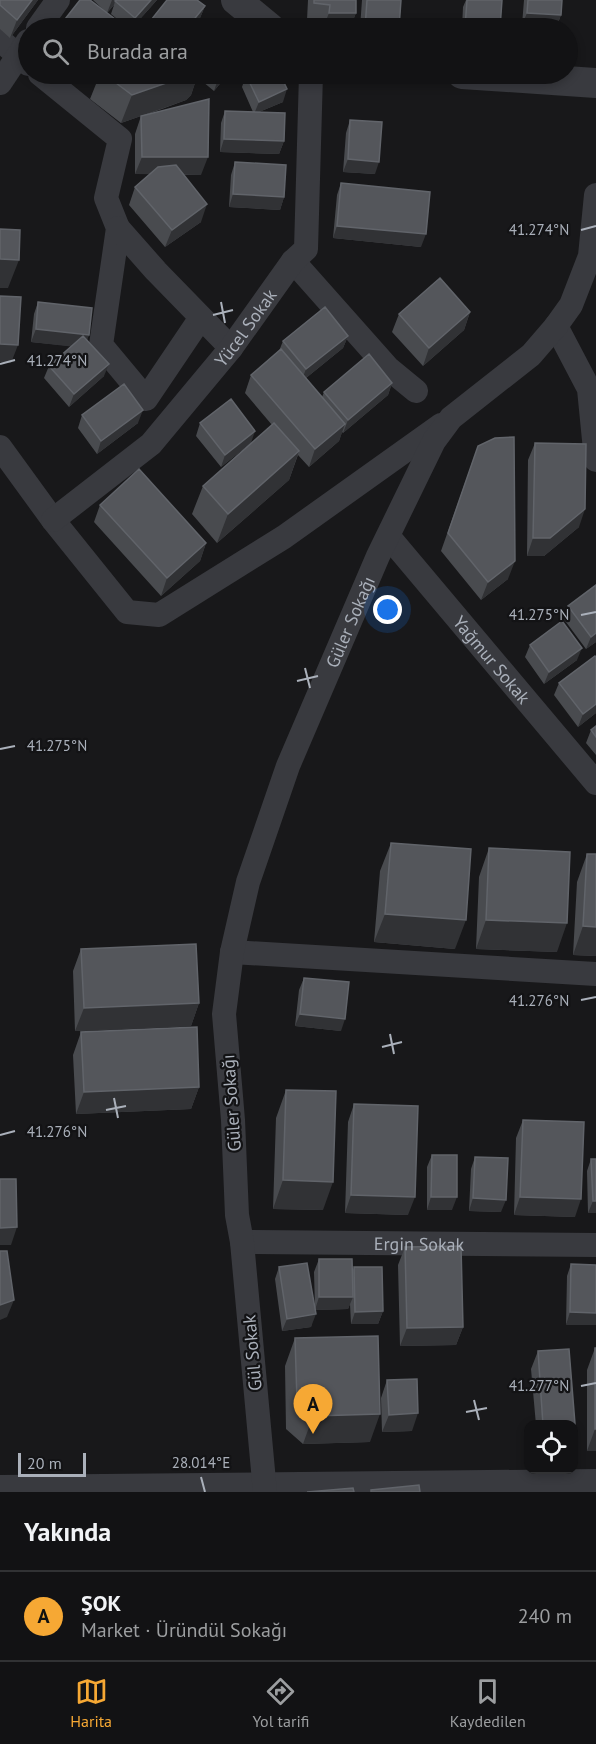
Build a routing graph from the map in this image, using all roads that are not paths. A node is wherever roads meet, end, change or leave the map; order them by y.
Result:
1 (58, 0) edge
2 (236, 0) edge
3 (45, 18) edge
4 (258, 18) edge
5 (0, 40) edge
6 (18, 50) edge
7 (18, 62) edge
8 (578, 81) edge
9 (0, 82) edge
10 (596, 82) edge
11 (52, 84) edge
12 (311, 84) edge
13 (596, 195) edge
14 (118, 228) junction
15 (293, 261) junction
16 (589, 276) edge
17 (200, 319) junction
18 (556, 326) junction
19 (231, 348) junction
20 (416, 392) dead end
21 (450, 418) junction
22 (0, 447) edge
23 (596, 460) edge
24 (53, 520) junction
25 (389, 537) junction
26 (596, 783) edge
27 (232, 952) junction
28 (596, 974) edge
29 (237, 1215) joint
30 (242, 1242) junction
31 (596, 1245) edge
32 (596, 1481) edge
33 (0, 1487) edge
34 (514, 1487) edge
35 (265, 1488) edge

1 - 3 street
2 - 4 street
5 - 6 street
7 - 9 street
8 - 10 street
11 - 14 street
12 - 15 street, Yücel Sokak
13 - 16 street, Güler Sokağı
14 - 17 street
14 - 17 street
15 - 19 street, Yücel Sokak
15 - 20 street
16 - 18 street, Güler Sokağı
17 - 19 street
18 - 21 street, Güler Sokağı
18 - 23 street
19 - 24 street, Yücel Sokak
21 - 24 street
21 - 25 street, Güler Sokağı
22 - 24 street
25 - 26 street, Yağmur Sokak
25 - 27 street, Güler Sokağı
27 - 28 street
27 - 29 street, Güler Sokağı
29 - 30 street, Gül Sokak
30 - 31 street, Ergin Sokak
30 - 35 street, Gül Sokak
32 - 34 street
33 - 35 street
34 - 35 street

